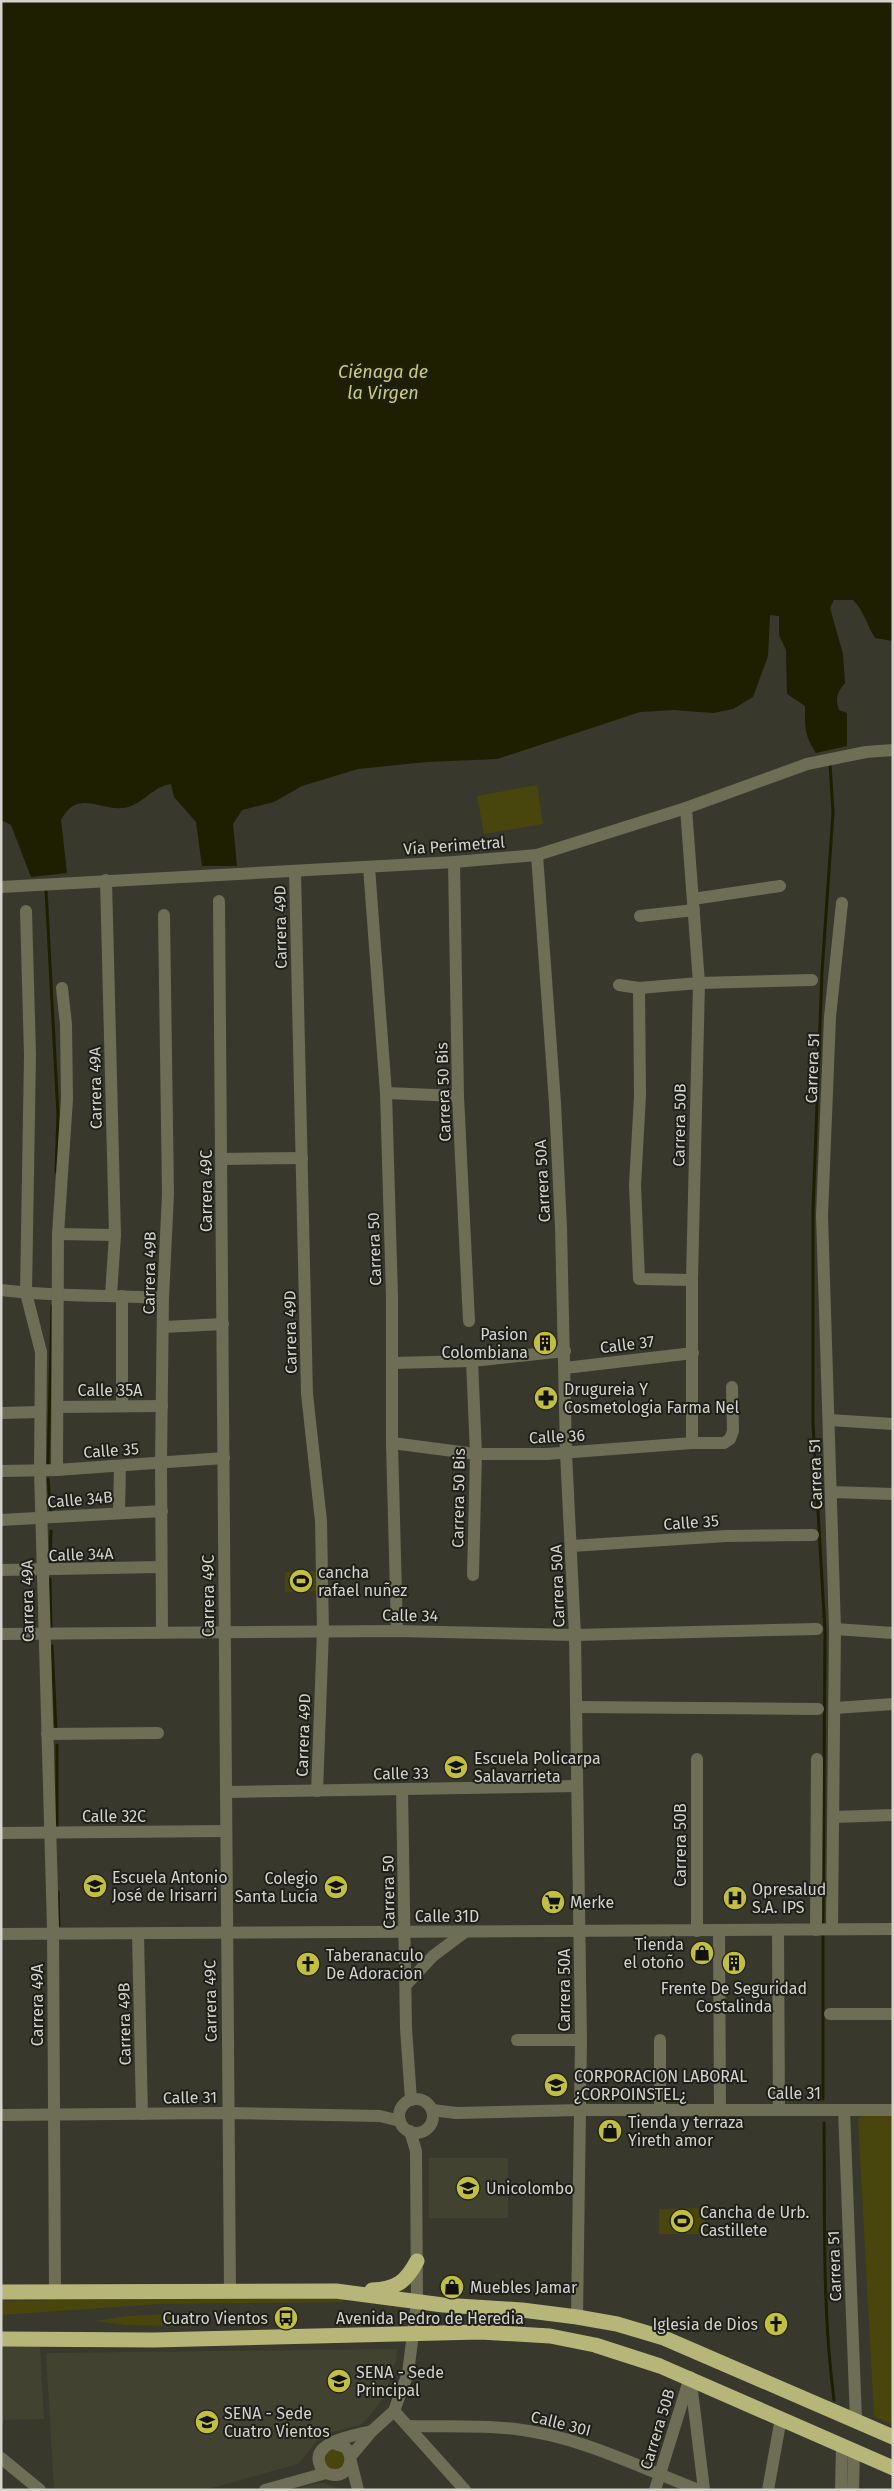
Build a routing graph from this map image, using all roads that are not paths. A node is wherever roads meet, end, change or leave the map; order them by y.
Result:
1 (893, 750) edge
2 (686, 808) junction
3 (537, 855) junction
4 (454, 862) junction
5 (369, 867) junction
6 (295, 871) junction
7 (106, 880) junction
8 (780, 886) dead end
9 (1, 887) edge
10 (219, 901) dead end
11 (842, 903) dead end
12 (693, 904) junction
13 (26, 910) dead end
14 (164, 915) dead end
15 (640, 916) dead end
16 (812, 980) dead end
17 (699, 982) junction
18 (619, 985) dead end
19 (62, 988) dead end
20 (639, 988) junction
21 (386, 1093) junction
22 (458, 1096) junction
23 (302, 1158) junction
24 (222, 1159) junction
25 (58, 1234) junction
26 (115, 1235) junction
27 (692, 1280) junction
28 (1, 1290) edge
29 (26, 1293) junction
30 (58, 1295) junction
31 (116, 1295) junction
32 (163, 1298) junction
33 (470, 1321) dead end
34 (223, 1324) junction
35 (164, 1327) junction
36 (565, 1351) junction
37 (693, 1353) junction
38 (472, 1361) junction
39 (392, 1363) junction
40 (565, 1368) junction
41 (732, 1387) dead end
42 (122, 1405) junction
43 (162, 1406) junction
44 (58, 1407) junction
45 (40, 1412) junction
46 (1, 1413) edge
47 (829, 1420) junction
48 (893, 1424) edge
49 (392, 1443) junction
50 (692, 1443) junction
51 (566, 1453) junction
52 (476, 1454) junction
53 (224, 1458) junction
54 (161, 1463) junction
55 (120, 1466) junction
56 (40, 1470) junction
57 (57, 1470) junction
58 (1, 1471) edge
59 (831, 1492) junction
60 (893, 1494) edge
61 (162, 1511) junction
62 (119, 1512) junction
63 (41, 1519) junction
64 (1, 1520) edge
65 (813, 1535) dead end
66 (572, 1546) junction
67 (161, 1567) junction
68 (1, 1570) edge
69 (43, 1571) junction
70 (473, 1575) dead end
71 (817, 1629) dead end
72 (835, 1629) junction
73 (323, 1631) junction
74 (397, 1631) junction
75 (162, 1632) junction
76 (225, 1632) junction
77 (893, 1632) edge
78 (1, 1634) edge
79 (44, 1634) junction
80 (575, 1635) junction
81 (893, 1704) edge
82 (576, 1707) junction
83 (835, 1708) junction
84 (818, 1709) dead end
85 (158, 1733) dead end
86 (47, 1734) junction
87 (697, 1759) dead end
88 (817, 1759) dead end
89 (577, 1786) junction
90 (317, 1790) junction
91 (402, 1790) junction
92 (226, 1792) junction
93 (893, 1815) edge
94 (834, 1817) junction
95 (226, 1831) junction
96 (50, 1832) junction
97 (1, 1833) edge
98 (832, 1929) junction
99 (893, 1929) edge
100 (697, 1930) junction
101 (719, 1930) junction
102 (778, 1930) junction
103 (816, 1930) junction
104 (580, 1931) junction
105 (405, 1932) junction
106 (465, 1932) junction
107 (226, 1933) junction
108 (1, 1934) edge
109 (53, 1934) junction
110 (138, 1934) junction
111 (406, 1986) junction
112 (830, 2014) dead end
113 (893, 2014) edge
114 (517, 2040) dead end
115 (581, 2040) junction
116 (660, 2040) dead end
117 (415, 2100) junction
118 (432, 2110) junction
119 (580, 2110) junction
120 (660, 2110) junction
121 (720, 2110) junction
122 (779, 2110) junction
123 (844, 2110) junction
124 (893, 2110) edge
125 (228, 2113) junction
126 (456, 2113) junction
127 (142, 2114) junction
128 (1, 2116) edge
129 (54, 2116) junction
130 (400, 2116) junction
131 (429, 2126) junction
132 (410, 2131) junction
133 (416, 2151) junction
134 (417, 2261) junction
135 (230, 2291) junction
136 (1, 2292) edge
137 (55, 2292) junction
138 (346, 2292) junction
139 (417, 2302) junction
140 (577, 2317) junction
141 (414, 2333) junction
142 (1, 2339) edge
143 (690, 2377) junction
144 (394, 2411) junction
145 (781, 2418) junction
146 (856, 2420) junction
147 (408, 2426) junction
148 (372, 2431) junction
149 (893, 2438) edge
150 (333, 2443) junction
151 (848, 2448) junction
152 (1, 2458) edge
153 (318, 2458) junction
154 (351, 2459) junction
155 (893, 2468) edge
156 (332, 2474) junction
157 (660, 2475) junction
158 (292, 2481) junction
159 (40, 2490) edge
160 (265, 2490) edge
161 (352, 2490) edge
162 (358, 2490) edge
163 (465, 2490) edge
164 (656, 2490) edge
165 (699, 2490) edge
166 (704, 2490) edge
167 (768, 2490) edge
168 (841, 2490) edge
169 (853, 2490) edge

1 - 2 street, Vía Perimetral
2 - 3 street, Vía Perimetral
2 - 12 street, Carrera 50B
3 - 4 street, Vía Perimetral
3 - 36 street, Carrera 50A
4 - 5 street, Vía Perimetral
4 - 22 street, Carrera 50 Bis
5 - 6 street, Vía Perimetral
5 - 21 street, Carrera 50
6 - 7 street, Vía Perimetral
6 - 23 street, Carrera 49D
7 - 9 street, Vía Perimetral
7 - 26 street, Carrera 49A
8 - 12 street
10 - 24 street, Carrera 49C
11 - 47 street, Carrera 51
12 - 15 street
12 - 17 street, Carrera 50B
13 - 29 street, Carrera 49A
14 - 32 street, Carrera 49B
16 - 17 street
17 - 20 street
17 - 27 street, Carrera 50B
18 - 20 street
19 - 25 street
20 - 27 street
21 - 22 street
21 - 39 street, Carrera 50
22 - 33 street, Carrera 50 Bis
23 - 24 street
23 - 73 street, Carrera 49D
24 - 34 street, Carrera 49C
25 - 26 street
25 - 30 street
26 - 31 street, Carrera 49A
27 - 37 street, Carrera 50B
28 - 29 street
29 - 30 street
29 - 45 street, Carrera 49A
30 - 31 street
30 - 44 street
31 - 32 street
31 - 42 street, Carrera 49A
32 - 35 street, Carrera 49B
34 - 35 street
34 - 53 street, Carrera 49C
35 - 43 street, Carrera 49B
36 - 38 street
36 - 40 street, Carrera 50A
37 - 40 street, Calle 37
37 - 50 street, Carrera 50B
38 - 39 street
38 - 52 street, Carrera 50 Bis
39 - 49 street, Carrera 50
40 - 51 street, Carrera 50A
41 - 50 street, Calle 36
42 - 43 street, Calle 35A
42 - 44 street, Calle 35A
43 - 54 street, Carrera 49B
44 - 57 street
45 - 46 street
45 - 56 street, Carrera 49A
47 - 48 street
47 - 59 street, Carrera 51
49 - 52 street, Calle 36
49 - 74 street, Carrera 50
50 - 51 street, Calle 36
51 - 52 street, Calle 36
51 - 66 street, Carrera 50A
52 - 70 street, Carrera 50 Bis
53 - 54 street, Calle 35
53 - 76 street, Carrera 49C
54 - 55 street, Calle 35
54 - 61 street, Carrera 49B
55 - 57 street, Calle 35
55 - 62 street
56 - 57 street, Calle 35
56 - 58 street, Calle 35
56 - 63 street, Carrera 49A
59 - 60 street
59 - 72 street, Carrera 51
61 - 62 street, Calle 34B
61 - 67 street, Carrera 49B
62 - 63 street, Calle 34B
63 - 64 street, Calle 34B
63 - 69 street, Carrera 49A
65 - 66 street, Calle 35
66 - 80 street, Carrera 50A
67 - 69 street, Calle 34A
67 - 75 street, Carrera 49B
68 - 69 street, Calle 34A
69 - 79 street, Carrera 49A
71 - 80 street, Calle 34
72 - 77 street
72 - 83 street, Carrera 51
73 - 74 street, Calle 34
73 - 76 street, Calle 34
73 - 90 street, Carrera 49D
74 - 80 street, Calle 34
75 - 76 street, Calle 34
75 - 79 street, Calle 34
76 - 92 street, Carrera 49C
78 - 79 street, Calle 34
79 - 86 street, Carrera 49A
80 - 82 street, Carrera 50A
81 - 83 street
82 - 84 street
82 - 89 street, Carrera 50A
83 - 94 street, Carrera 51
85 - 86 street
86 - 96 street, Carrera 49A
87 - 100 street, Carrera 50B
88 - 103 street
89 - 91 street, Calle 33
89 - 104 street, Carrera 50A
90 - 91 street, Calle 33
90 - 92 street, Calle 33
91 - 105 street, Carrera 50
92 - 95 street, Carrera 49C
93 - 94 street
94 - 98 street, Carrera 51
95 - 96 street, Calle 32C
95 - 107 street, Carrera 49C
96 - 97 street, Calle 32C
96 - 109 street, Carrera 49A
98 - 99 street, Calle 31D
98 - 103 street, Calle 31D
100 - 101 street, Calle 31D
100 - 104 street, Calle 31D
101 - 102 street, Calle 31D
101 - 121 street
102 - 103 street, Calle 31D
102 - 122 street
104 - 106 street, Calle 31D
104 - 115 street, Carrera 50A
105 - 106 street, Calle 31D
105 - 107 street, Calle 31D
105 - 111 street, Carrera 50
106 - 111 street
107 - 110 street, Calle 31D
107 - 125 street, Carrera 49C
108 - 109 street, Calle 31D
109 - 110 street, Calle 31D
109 - 129 street, Carrera 49A
110 - 127 street, Carrera 49B
111 - 117 street, Carrera 50
112 - 113 street
114 - 115 street
115 - 119 street, Carrera 50A
116 - 120 street
117 - 118 street
117 - 130 street
118 - 126 street, Calle 31
118 - 131 street
119 - 120 street, Calle 31
119 - 126 street, Calle 31
119 - 140 street, Carrera 50A
120 - 121 street, Calle 31
121 - 122 street, Calle 31
122 - 123 street, Calle 31
123 - 124 street, Calle 31
123 - 146 street, Carrera 51
125 - 127 street, Calle 31
125 - 130 street, Calle 31
125 - 135 street, Carrera 49C
126 - 131 street, Calle 31
127 - 129 street, Calle 31
128 - 129 street, Calle 31
129 - 137 street, Carrera 49A
130 - 132 street
131 - 132 street
131 - 133 street
132 - 133 street
133 - 134 street
134 - 138 highway
134 - 139 street
135 - 137 highway, Avenida Pedro de Heredia
135 - 138 highway, Avenida Pedro de Heredia
136 - 137 highway, Avenida Pedro de Heredia
138 - 139 highway, Avenida Pedro de Heredia
139 - 140 highway, Avenida Pedro de Heredia
139 - 141 street
140 - 146 highway, Avenida Pedro de Heredia
141 - 142 highway, Avenida Pedro de Heredia
141 - 143 highway, Avenida Pedro de Heredia
141 - 144 street
143 - 145 highway, Avenida Pedro de Heredia
143 - 157 street, Carrera 50B
143 - 166 street
144 - 147 street
144 - 148 street
145 - 151 highway, Avenida Pedro de Heredia
145 - 167 street
146 - 149 highway, Avenida Pedro de Heredia
147 - 157 street, Calle 30I
147 - 163 street
148 - 150 street
148 - 154 street
150 - 153 street
150 - 154 street
151 - 155 highway, Avenida Pedro de Heredia
151 - 168 street
151 - 169 street
152 - 159 street
153 - 156 street
153 - 158 street
154 - 156 street
154 - 162 street
156 - 158 street
156 - 161 street
157 - 164 street, Carrera 50B
157 - 165 street, Calle 30I
158 - 160 street

